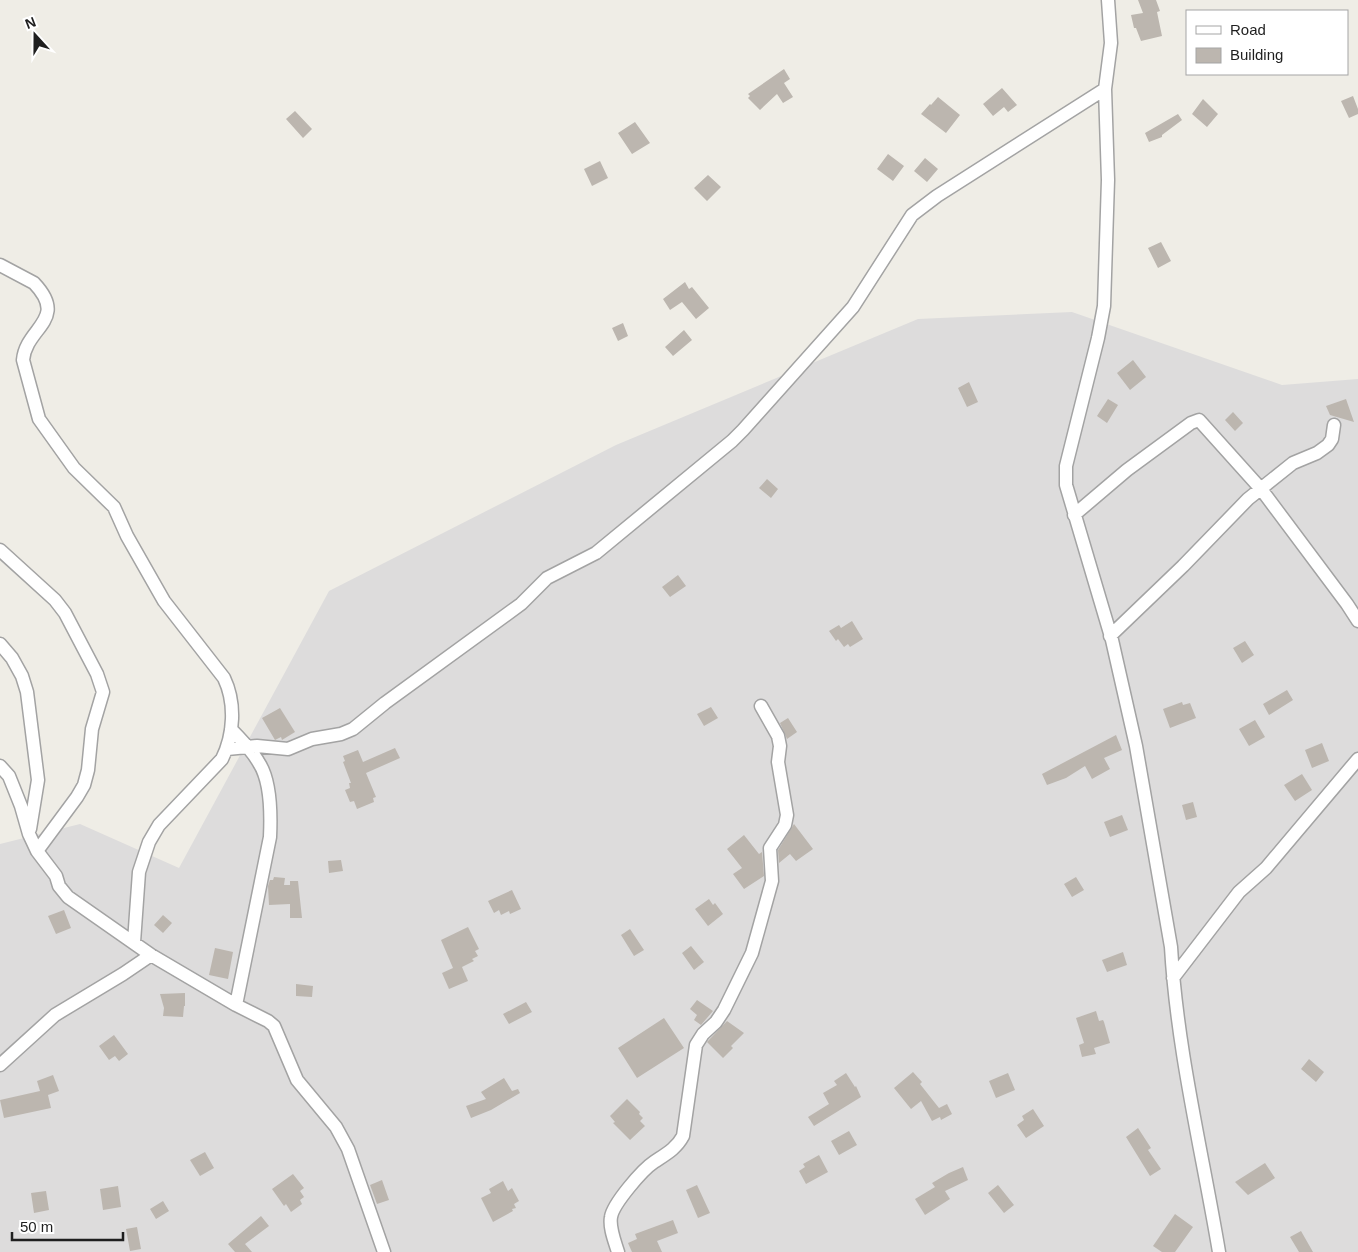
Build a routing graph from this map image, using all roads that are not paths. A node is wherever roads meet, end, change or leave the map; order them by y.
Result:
1 (1108, 0) edge
2 (1104, 90) junction
3 (0, 265) edge
4 (1334, 425) dead end
5 (1261, 489) junction
6 (1074, 515) junction
7 (0, 550) edge
8 (1358, 621) edge
9 (1110, 636) junction
10 (0, 644) edge
11 (761, 706) dead end
12 (231, 729) junction
13 (247, 746) junction
14 (227, 749) junction
15 (1358, 759) edge
16 (0, 766) edge
17 (29, 834) junction
18 (37, 851) junction
19 (134, 942) junction
20 (151, 955) junction
21 (1173, 978) junction
22 (236, 1005) junction
23 (0, 1065) edge
24 (384, 1252) edge
25 (618, 1252) edge
26 (1219, 1252) edge

1 - 2 street
2 - 6 street
2 - 13 street
3 - 12 street
4 - 5 street
5 - 6 street
5 - 8 street
5 - 9 street
6 - 9 street
7 - 18 street
9 - 21 street
10 - 17 street
11 - 25 street
12 - 13 street
12 - 14 street
13 - 14 street
13 - 22 street
14 - 19 street
15 - 21 street
16 - 17 street
17 - 18 street
18 - 19 street
19 - 20 street
20 - 22 street
20 - 23 street
21 - 26 street
22 - 24 street

